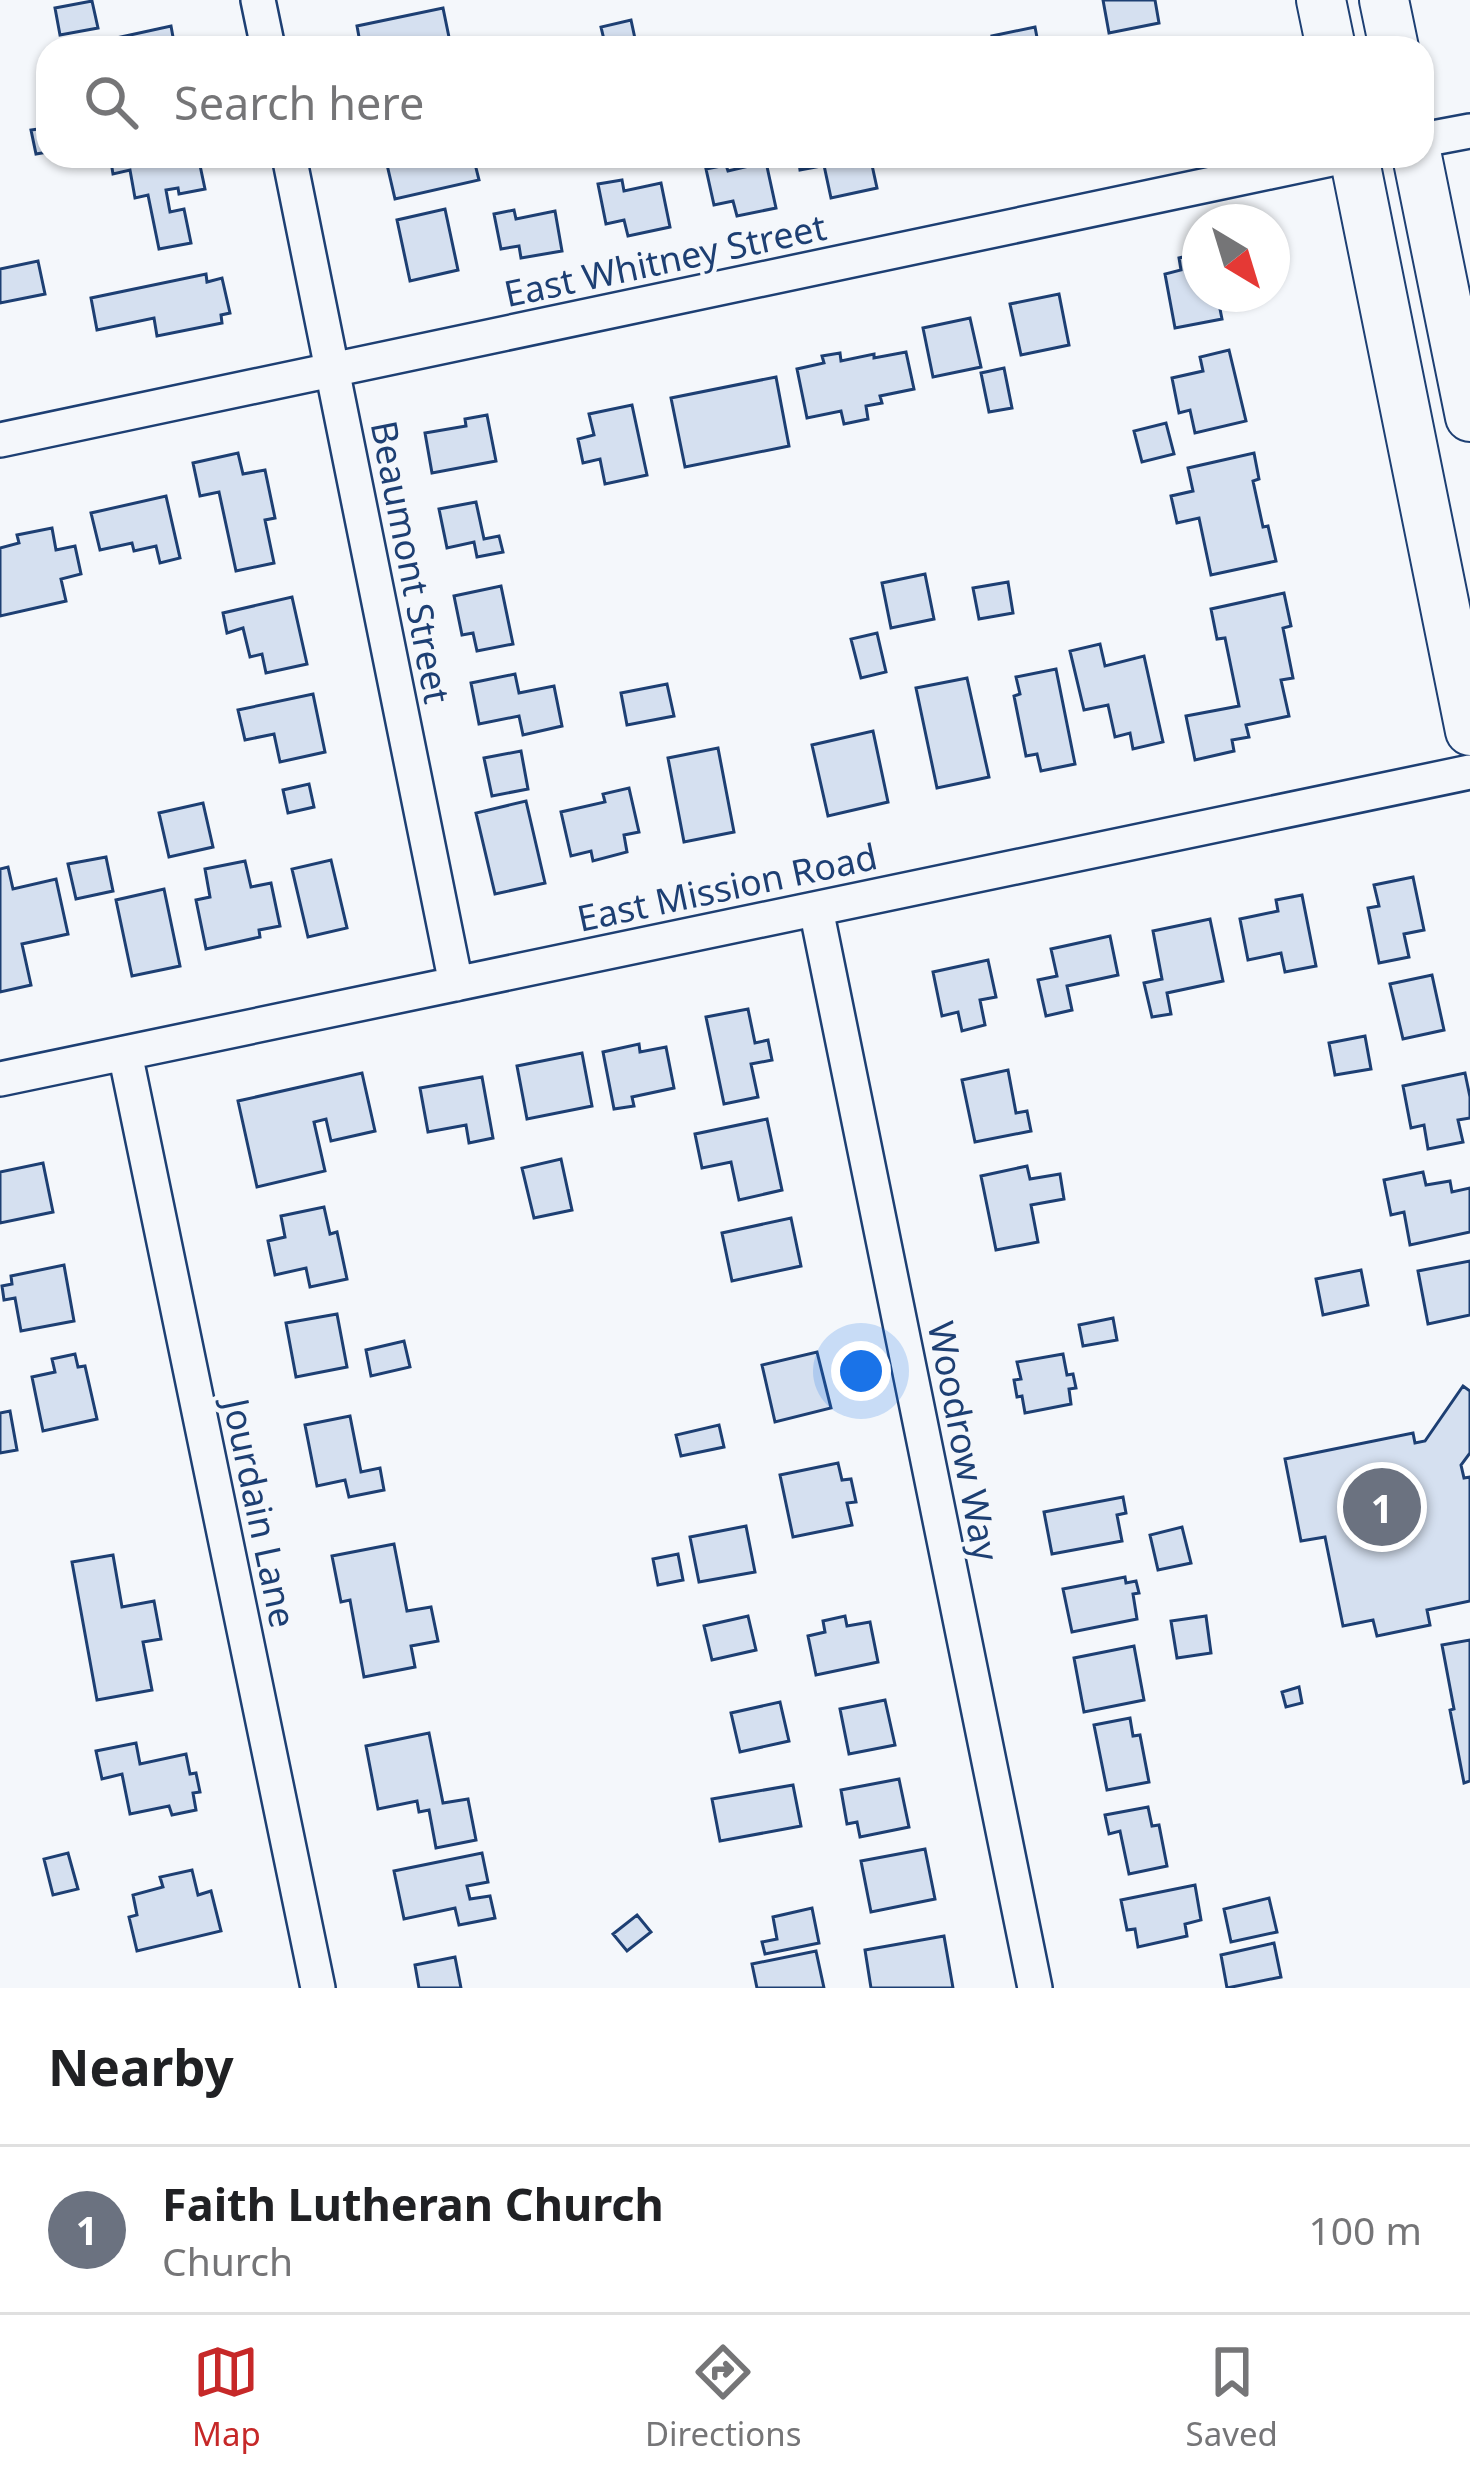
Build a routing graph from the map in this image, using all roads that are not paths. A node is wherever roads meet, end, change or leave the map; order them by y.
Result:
1 (258, 0) edge
2 (1321, 0) edge
3 (1384, 0) edge
4 (266, 36) edge
5 (1328, 36) edge
6 (1392, 36) edge
7 (1470, 131) edge
8 (1434, 138) edge
9 (292, 168) edge
10 (1288, 168) edge
11 (1356, 168) edge
12 (1419, 168) edge
13 (332, 370) junction
14 (1470, 417) edge
15 (0, 440) edge
16 (1470, 731) edge
17 (1470, 772) edge
18 (816, 908) junction
19 (456, 984) junction
20 (125, 1053) junction
21 (0, 1079) edge
22 (318, 1988) edge
23 (1035, 1988) edge

1 - 4 street
2 - 5 main road
3 - 6 main road
7 - 8 street
9 - 13 street, Beaumont Street
10 - 13 street, East Whitney Street
11 - 16 main road
12 - 14 main road
13 - 15 street, East Whitney Street
13 - 19 street, Beaumont Street
17 - 18 street, East Mission Road
18 - 19 street, East Mission Road
18 - 23 street, Woodrow Way
19 - 20 street, East Mission Road
20 - 21 street, East Mission Road
20 - 22 street, Jourdain Lane

